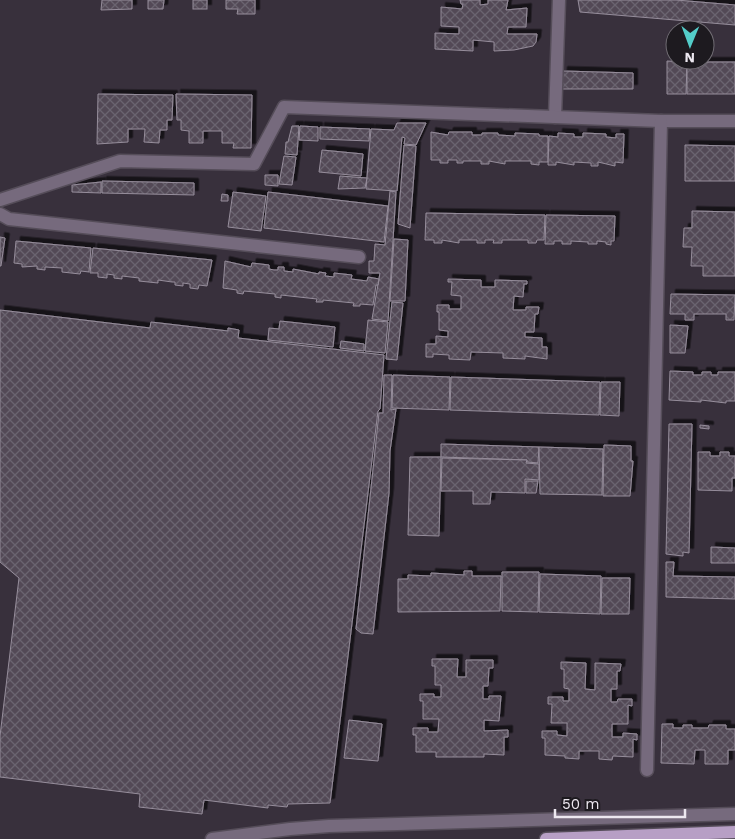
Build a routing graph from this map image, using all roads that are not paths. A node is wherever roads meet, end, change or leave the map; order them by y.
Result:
1 (559, 0) edge
2 (554, 117) junction
3 (661, 121) junction
4 (735, 121) edge
5 (0, 200) edge
6 (0, 214) edge
7 (359, 257) dead end
8 (647, 770) dead end
9 (735, 814) edge
10 (735, 832) edge
11 (212, 839) edge
12 (546, 839) edge

1 - 2 street
2 - 3 street
2 - 5 street
3 - 4 street
3 - 8 street
6 - 7 street
9 - 11 street
10 - 12 main road

